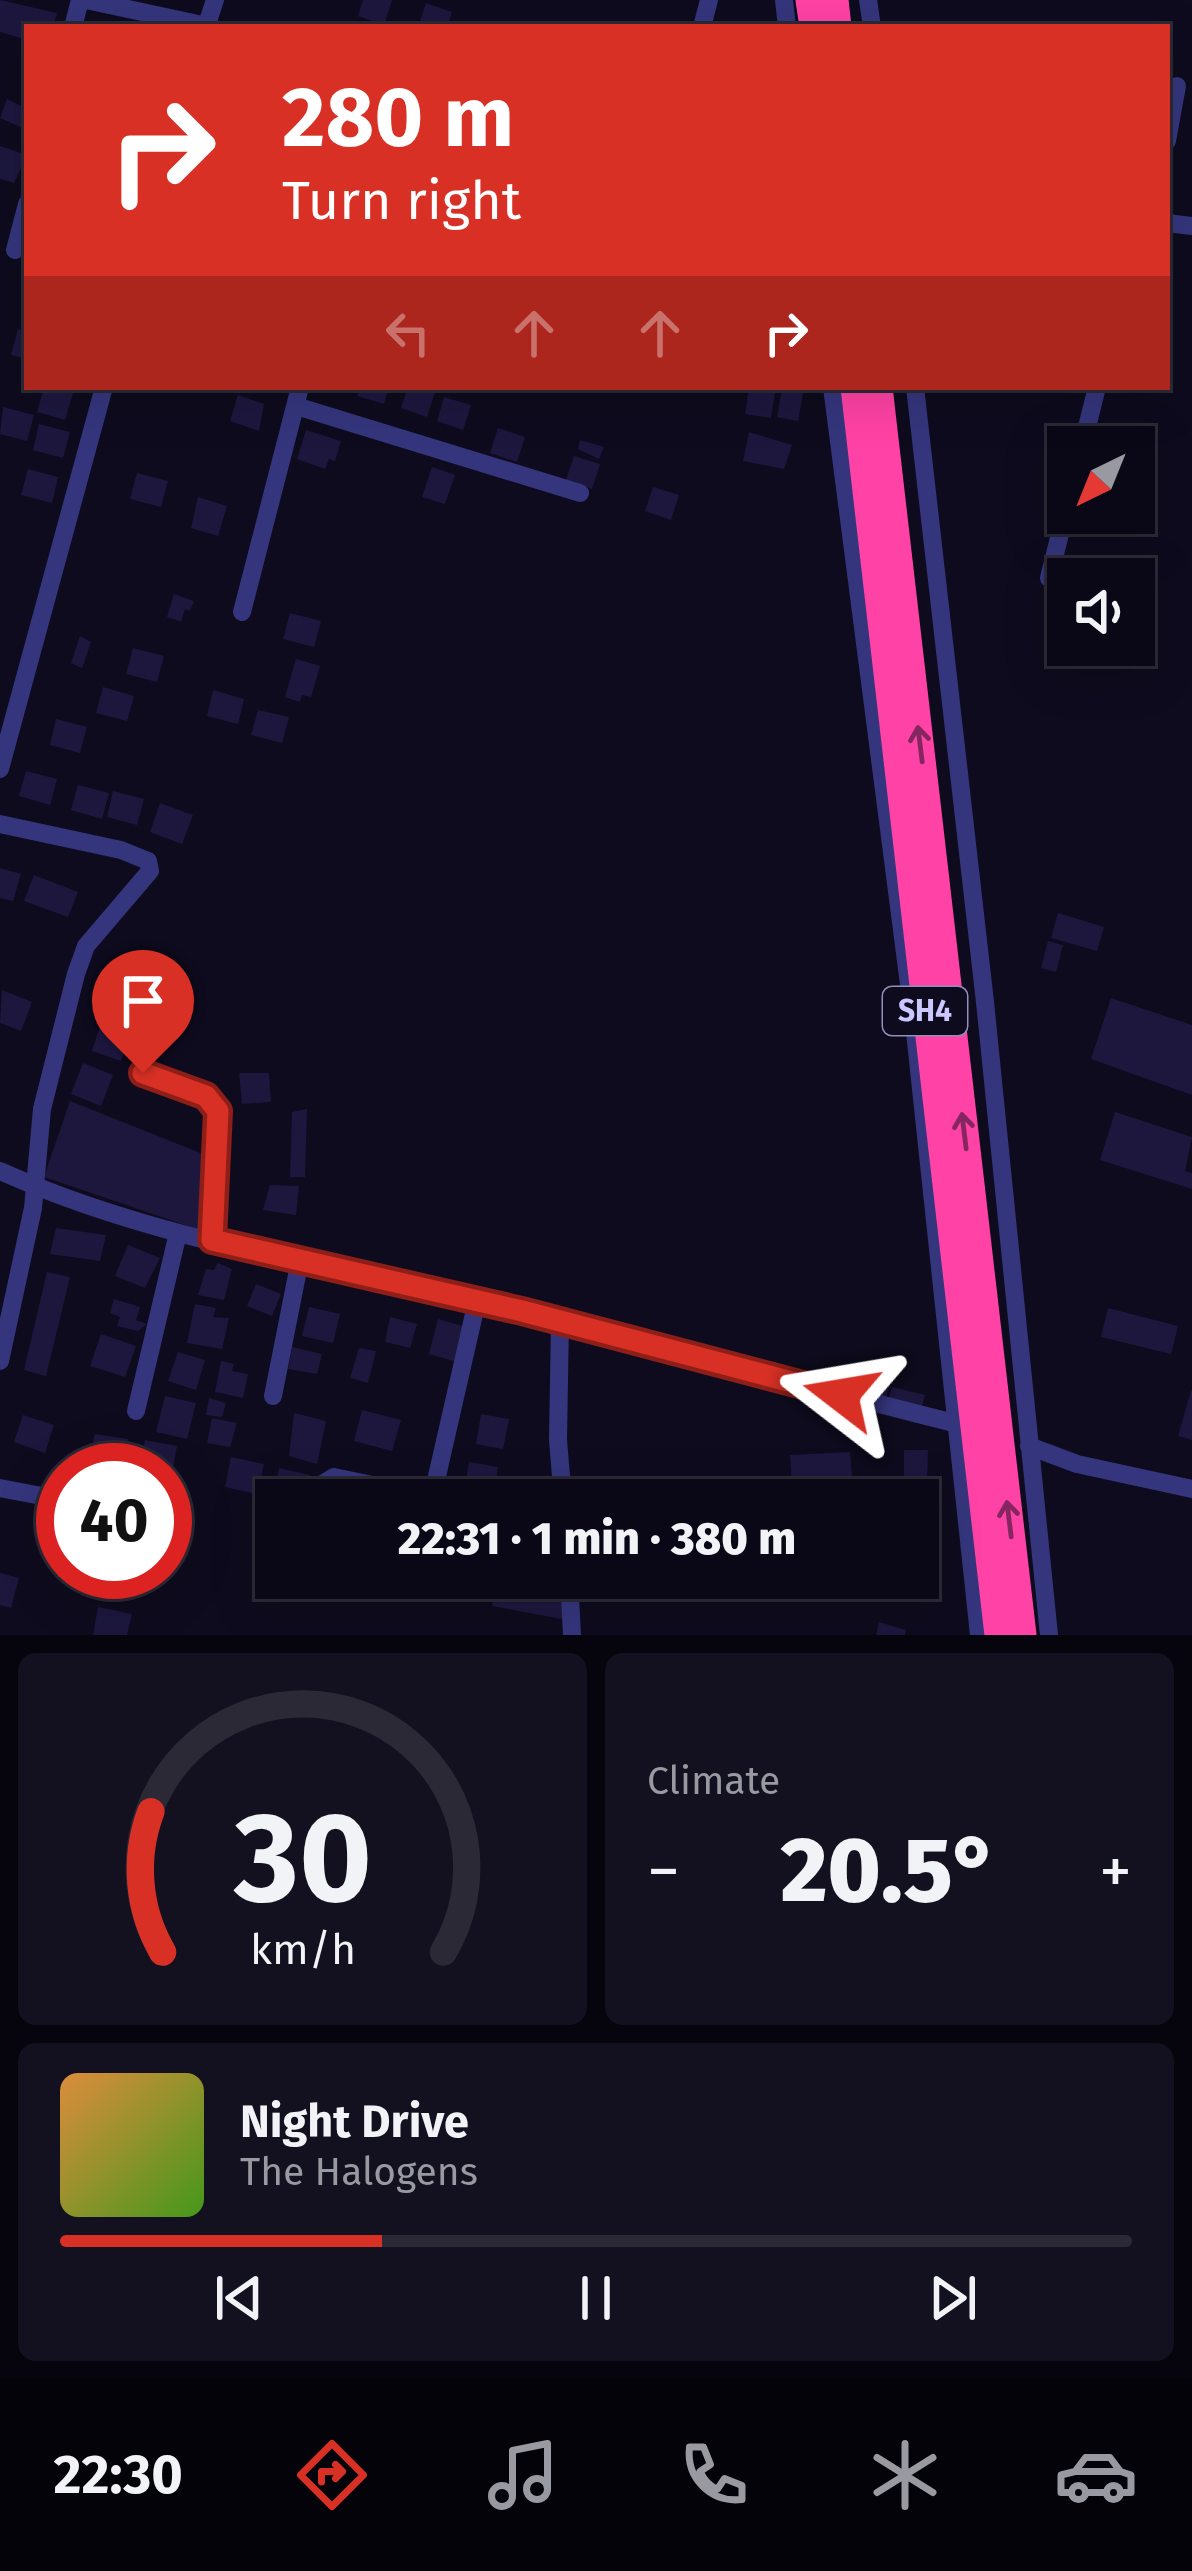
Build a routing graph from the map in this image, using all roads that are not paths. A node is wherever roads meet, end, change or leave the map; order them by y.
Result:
1 (83, 0) edge
2 (139, 5) edge
3 (201, 24) edge
4 (1177, 86) dead end
5 (1170, 124) edge
6 (24, 216) edge
7 (15, 250) dead end
8 (103, 390) edge
9 (832, 390) edge
10 (854, 390) edge
11 (879, 390) edge
12 (914, 390) edge
13 (1096, 390) edge
14 (298, 396) edge
15 (1087, 426) edge
16 (580, 493) dead end
17 (242, 612) dead end
18 (0, 769) edge
19 (0, 824) edge
20 (143, 1073) dead end
21 (0, 1171) edge
22 (33, 1185) junction
23 (178, 1233) junction
24 (212, 1240) junction
25 (300, 1260) junction
26 (477, 1300) junction
27 (560, 1321) junction
28 (0, 1361) edge
29 (274, 1396) dead end
30 (136, 1411) dead end
31 (954, 1423) junction
32 (1029, 1446) junction
33 (442, 1479) edge
34 (561, 1479) edge
35 (0, 1487) edge
36 (1192, 1489) edge
37 (36, 1494) edge
38 (569, 1599) edge
39 (572, 1635) edge
40 (979, 1635) edge
41 (998, 1635) edge
42 (1023, 1635) edge
43 (1049, 1635) edge

1 - 2 street
2 - 3 street
4 - 5 street
6 - 7 street
8 - 18 street
9 - 31 street
10 - 41 highway, SH4
42 -> 11 highway, SH4
12 - 32 street
13 - 15 street
14 - 16 street
14 - 17 street
19 - 22 street
20 - 24 street
21 - 22 street
22 - 23 street
22 - 28 street
23 - 24 street
23 - 30 street
24 - 25 street
25 - 26 street
25 - 29 street
26 - 27 street
26 - 33 street
27 - 31 street
27 - 34 street
31 - 40 street
32 - 36 street
32 - 43 street
35 - 37 street
38 - 39 street

